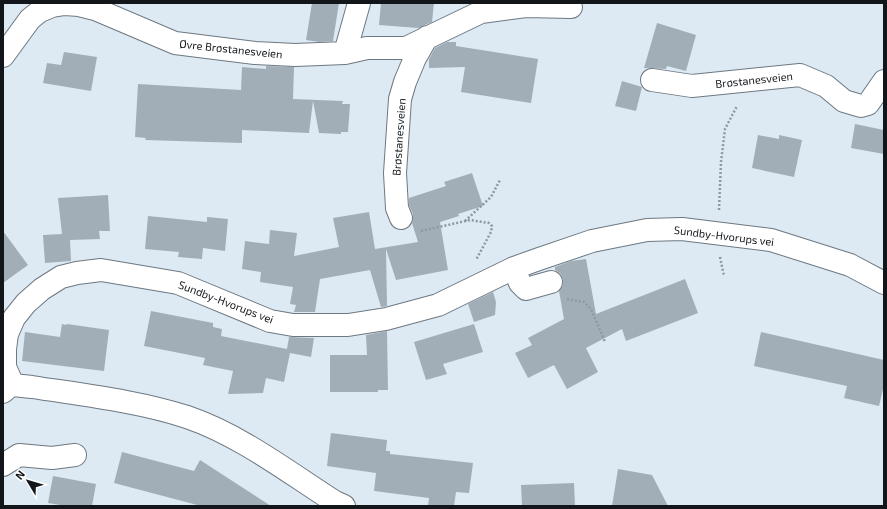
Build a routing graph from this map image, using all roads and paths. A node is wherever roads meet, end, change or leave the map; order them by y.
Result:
1 (359, 3) edge
2 (570, 7) dead end
3 (427, 37) junction
4 (345, 53) junction
5 (3, 56) edge
6 (652, 80) dead end
7 (750, 81) junction
8 (884, 81) edge
9 (500, 180) dead end
10 (401, 218) joint
11 (465, 222) junction
12 (720, 234) junction
13 (473, 264) dead end
14 (514, 268) junction
15 (724, 276) dead end
16 (884, 283) edge
17 (558, 290) joint
18 (605, 342) dead end
19 (8, 389) edge
20 (74, 455) dead end
21 (3, 465) edge
22 (344, 506) edge

1 - 4 street
2 - 3 street, Øvre Brøstanesveien
3 - 4 street, Øvre Brøstanesveien
3 - 10 street, Brøstanesveien
4 - 5 street, Øvre Brøstanesveien
6 - 7 street, Brøstanesveien
7 - 8 street, Brøstanesveien
7 - 12 path
9 - 11 path
10 - 11 path
11 - 13 path
12 - 14 street, Sundby-Hvorups vei
12 - 15 path
12 - 16 street, Sundby-Hvorups vei
14 - 17 street
14 - 19 street, Sundby-Hvorups vei
17 - 18 path
19 - 22 street, Sundby-Hvorups vei
20 - 21 street

